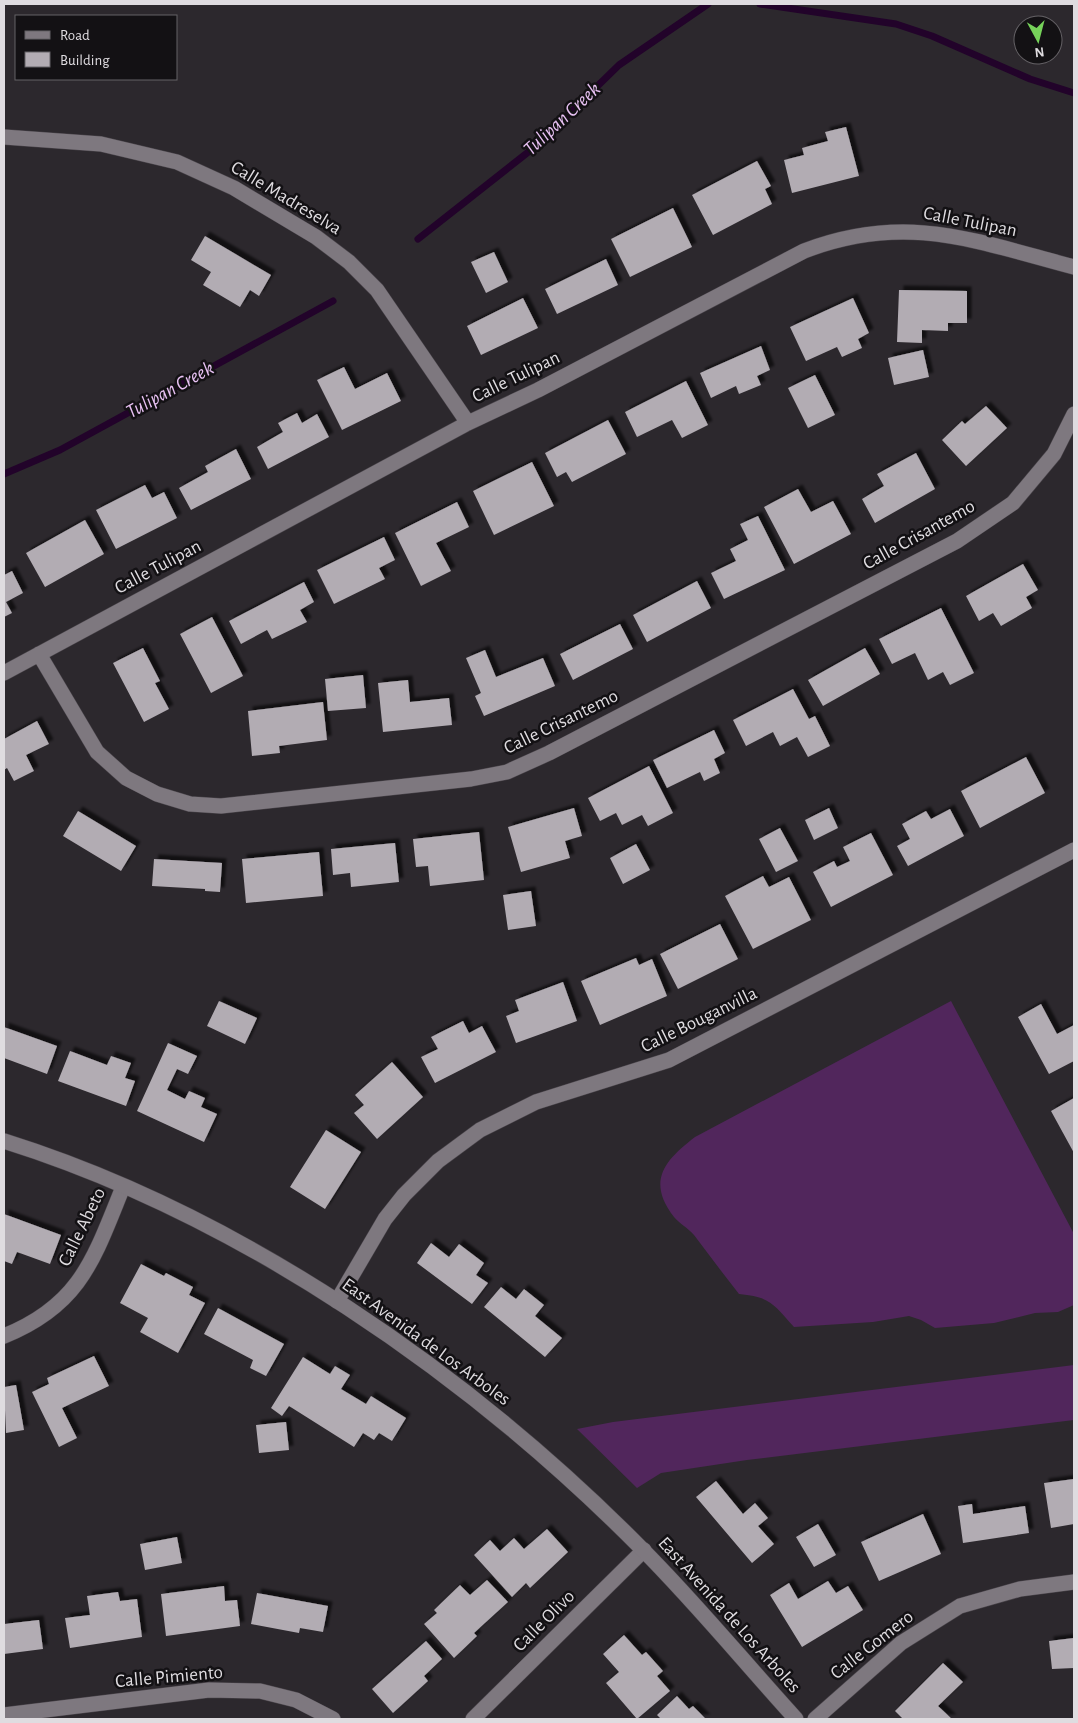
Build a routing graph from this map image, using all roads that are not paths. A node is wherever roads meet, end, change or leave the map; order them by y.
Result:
1 (4, 137) edge
2 (1074, 267) edge
3 (1074, 414) edge
4 (468, 423) junction
5 (39, 654) junction
6 (4, 673) edge
7 (1074, 850) edge
8 (4, 1141) edge
9 (123, 1187) junction
10 (337, 1301) junction
11 (4, 1336) edge
12 (644, 1550) junction
13 (1074, 1582) edge
14 (4, 1716) edge
15 (333, 1719) edge
16 (473, 1719) edge
17 (796, 1719) edge
18 (815, 1719) edge

1 - 4 street, Calle Madreselva
2 - 4 street, Calle Tulipan
3 - 5 street, Calle Crisantemo
4 - 5 street, Calle Tulipan
5 - 6 street, Calle Tulipan
7 - 10 street, Calle Bouganvilla
8 - 9 street, East Avenida de Los Arboles
9 - 10 street, East Avenida de Los Arboles
9 - 11 street, Calle Abeto
10 - 12 street, East Avenida de Los Arboles
12 - 16 street, Calle Olivo
12 - 17 street, East Avenida de Los Arboles
13 - 18 street, Calle Gomero
14 - 15 street, Calle Pimiento

